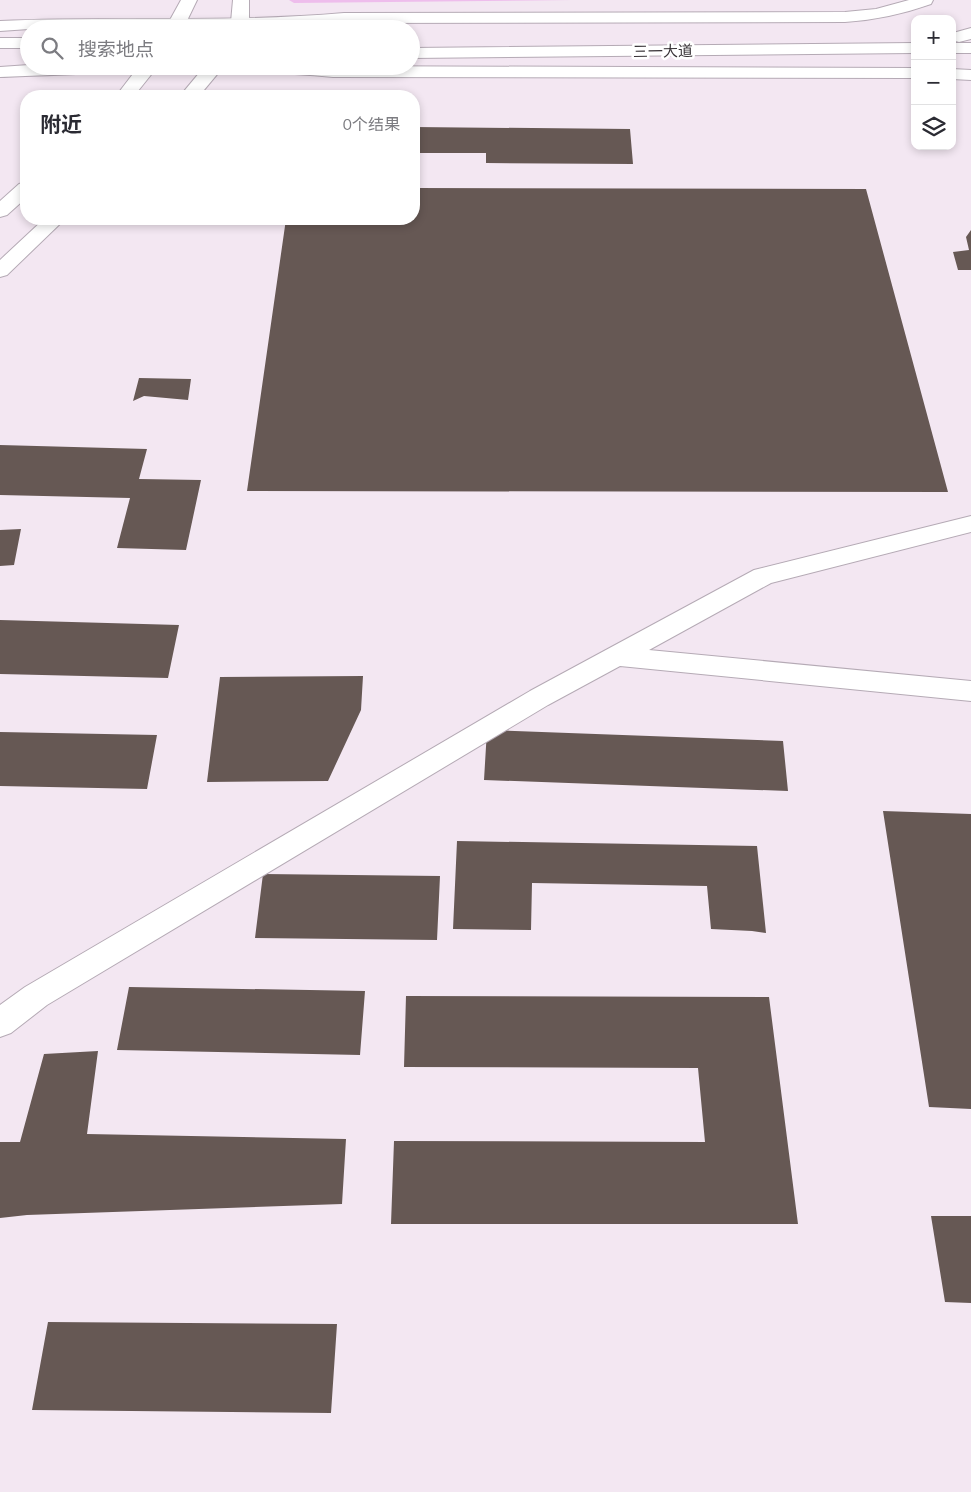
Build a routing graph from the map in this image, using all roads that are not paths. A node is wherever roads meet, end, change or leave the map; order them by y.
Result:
1 (189, 0) edge
2 (241, 0) edge
3 (925, 0) edge
4 (179, 20) edge
5 (239, 20) edge
6 (321, 20) edge
7 (0, 26) edge
8 (20, 26) edge
9 (911, 38) edge
10 (420, 41) edge
11 (20, 43) edge
12 (0, 44) edge
13 (911, 48) edge
14 (420, 53) edge
15 (0, 56) edge
16 (20, 56) edge
17 (20, 71) edge
18 (0, 72) edge
19 (420, 72) edge
20 (911, 73) edge
21 (956, 74) edge
22 (141, 75) edge
23 (207, 75) edge
24 (971, 75) edge
25 (130, 90) edge
26 (194, 90) edge
27 (20, 193) edge
28 (0, 211) edge
29 (49, 225) edge
30 (0, 271) edge
31 (971, 524) edge
32 (615, 656) junction
33 (971, 691) edge
34 (0, 1023) edge

1 - 4 main road
2 - 5 main road
3 - 6 main road
7 - 8 main road
9 - 10 main road, 三一大道
11 - 12 main road
13 - 14 main road, 三一大道
15 - 16 main road
17 - 18 main road
19 - 20 main road
21 - 24 main road
22 - 25 main road
23 - 26 main road
27 - 28 main road
29 - 30 main road
31 - 32 main road
32 - 33 main road
32 - 34 main road

